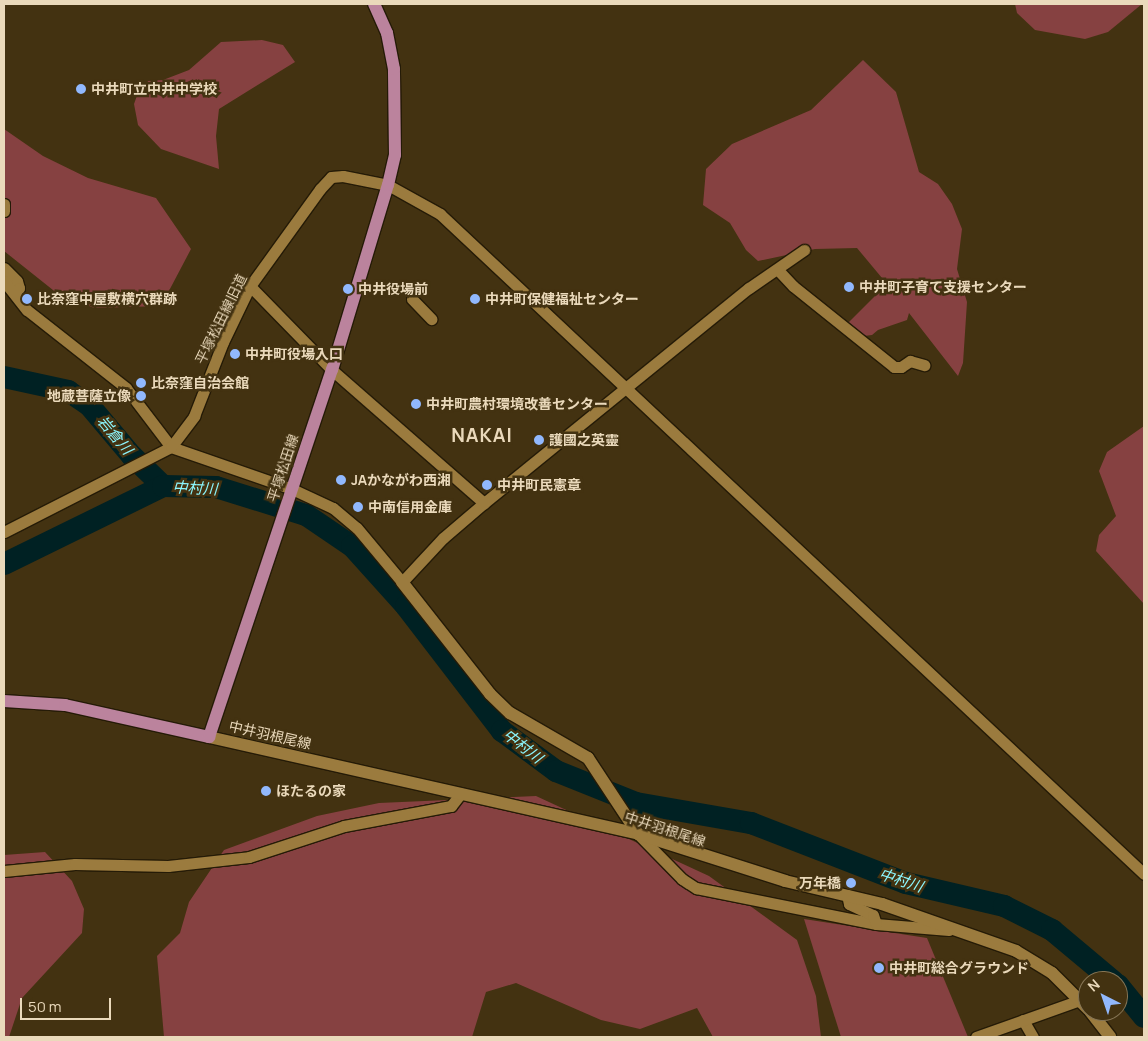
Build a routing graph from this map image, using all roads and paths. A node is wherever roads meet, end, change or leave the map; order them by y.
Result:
1 (374, 4) edge
2 (388, 186) junction
3 (4, 204) edge
4 (4, 211) edge
5 (804, 250) dead end
6 (4, 268) edge
7 (778, 270) junction
8 (4, 281) edge
9 (250, 286) junction
10 (14, 293) junction
11 (412, 299) dead end
12 (431, 319) dead end
13 (924, 365) dead end
14 (332, 370) junction
15 (629, 387) junction
16 (171, 447) junction
17 (290, 493) junction
18 (484, 503) junction
19 (4, 532) edge
20 (402, 582) junction
21 (4, 701) edge
22 (209, 736) junction
23 (461, 793) junction
24 (638, 834) junction
25 (4, 870) edge
26 (1144, 874) edge
27 (846, 895) junction
28 (876, 924) junction
29 (960, 931) junction
30 (1078, 999) edge
31 (1078, 1009) edge
32 (1023, 1020) junction
33 (1097, 1021) edge
34 (976, 1037) edge
35 (1033, 1037) edge
36 (1110, 1037) edge

1 - 2 main road, 平塚松田線
2 - 9 street, 平塚松田線旧道
2 - 14 main road, 平塚松田線
2 - 15 street
3 - 4 street
5 - 7 street
6 - 10 street
7 - 13 street
7 - 15 street
8 - 10 street
9 - 14 street
9 - 16 street, 平塚松田線旧道
10 - 16 street
11 - 12 street
14 - 17 main road, 平塚松田線
14 - 18 street
15 - 18 street
15 - 26 street
16 - 17 street
16 - 19 street, 平塚松田線旧道
17 - 20 street
17 - 22 main road, 平塚松田線
18 - 20 street
20 - 24 main road
21 - 22 main road
22 - 23 main road, 中井羽根尾線
23 - 24 main road, 中井羽根尾線
23 - 25 street
24 - 27 main road, 中井羽根尾線
24 - 28 street
27 - 28 street
27 - 29 main road, 中井羽根尾線
28 - 29 street
29 - 30 main road, 中井羽根尾線
31 - 32 street
32 - 34 street
32 - 35 street
33 - 36 main road, 中井羽根尾線

